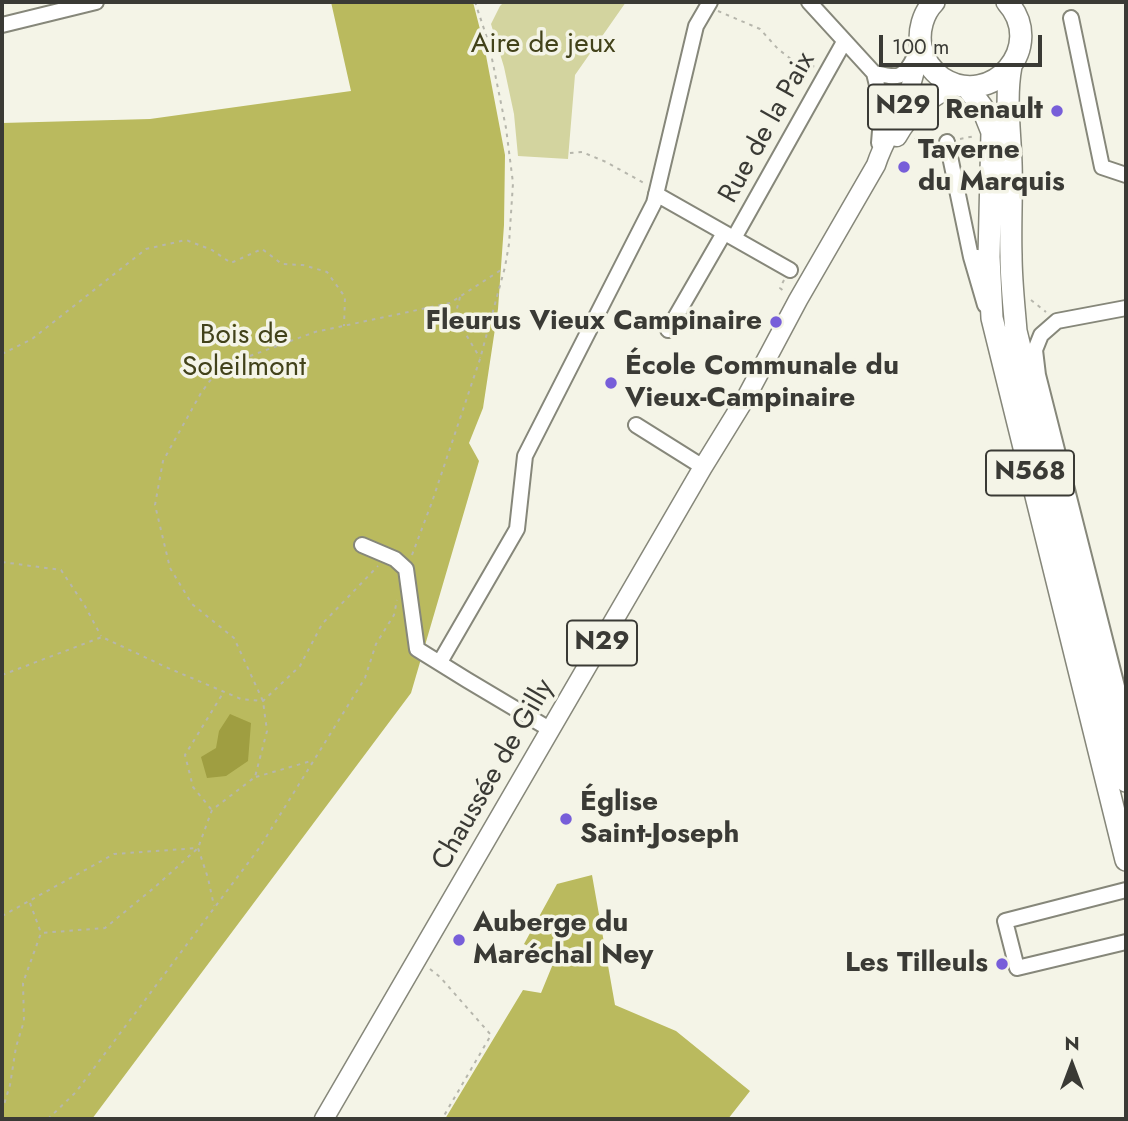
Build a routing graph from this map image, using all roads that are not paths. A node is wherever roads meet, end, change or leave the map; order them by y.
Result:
1 (96, 2) edge
2 (809, 2) edge
3 (709, 4) edge
4 (925, 7) edge
5 (1013, 7) edge
6 (1071, 19) dead end
7 (2, 25) edge
8 (844, 42) junction
9 (921, 45) junction
10 (1011, 66) junction
11 (874, 73) junction
12 (963, 86) junction
13 (947, 142) road end
14 (882, 146) junction
15 (876, 164) junction
16 (1126, 175) edge
17 (657, 192) junction
18 (729, 235) junction
19 (980, 257) junction
20 (790, 270) road end
21 (1126, 308) edge
22 (668, 330) dead end
23 (636, 425) dead end
24 (704, 467) junction
25 (362, 545) dead end
26 (440, 662) junction
27 (1126, 722) edge
28 (551, 730) junction
29 (1126, 780) edge
30 (1126, 860) edge
31 (1126, 890) edge
32 (1126, 942) edge
33 (324, 1119) edge

1 - 7 street
2 - 8 street
3 - 17 street
4 - 9 highway
5 - 10 highway
6 - 16 street
8 - 11 street
8 - 18 street, Rue de la Paix
9 - 11 street
9 - 12 highway
9 - 14 main road, Chaussée de Gilly / N29
10 - 12 highway
10 - 29 highway, N568
11 - 14 street
12 - 15 main road, Chaussée de Gilly / N29
12 - 19 highway, N568
13 - 19 street
14 - 15 main road, Chaussée de Gilly / N29
15 - 24 main road, Chaussée de Gilly / N29
17 - 18 street
17 - 26 street
18 - 20 street
18 - 22 street, Rue de la Paix
19 - 30 highway, N568
21 - 27 street
23 - 24 street
24 - 28 main road, Chaussée de Gilly / N29
25 - 26 street
26 - 28 street
28 - 33 main road, Chaussée de Gilly / N29
31 - 32 street

